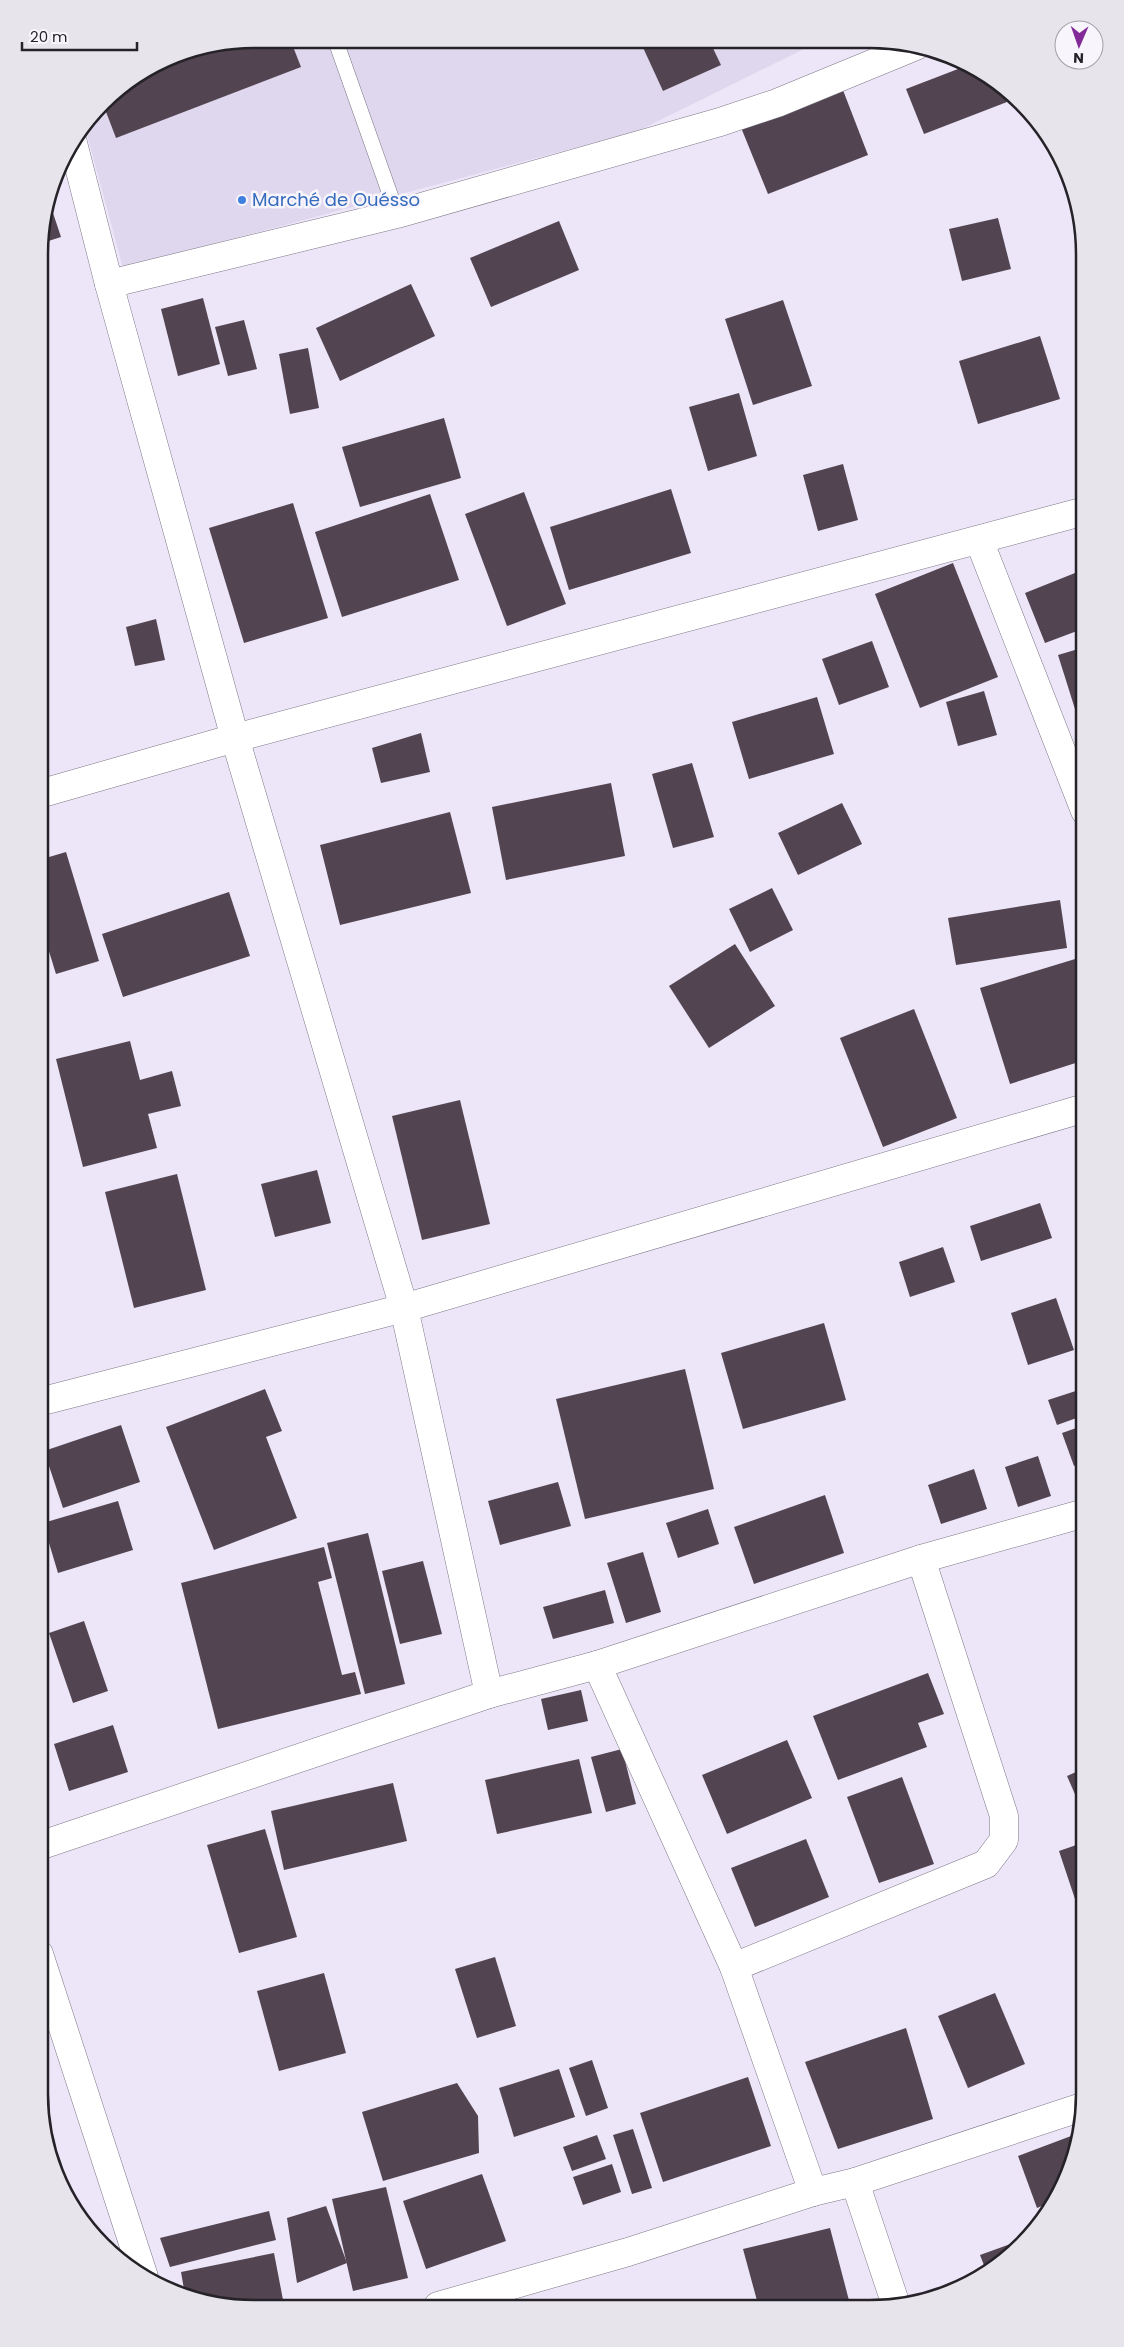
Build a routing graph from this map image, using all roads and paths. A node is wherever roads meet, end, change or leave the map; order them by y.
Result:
1 (338, 48) edge
2 (906, 50) edge
3 (75, 150) edge
4 (397, 214) junction
5 (108, 284) junction
6 (1076, 513) edge
7 (979, 540) junction
8 (235, 738) junction
9 (1076, 789) edge
10 (48, 791) edge
11 (1076, 1111) edge
12 (404, 1308) junction
13 (48, 1400) edge
14 (1076, 1516) edge
15 (921, 1559) junction
16 (597, 1665) junction
17 (489, 1694) junction
18 (48, 1843) edge
19 (734, 1967) junction
20 (48, 1982) edge
21 (1076, 2109) edge
22 (855, 2182) junction
23 (813, 2192) junction
24 (140, 2266) edge
25 (894, 2298) edge
26 (459, 2300) edge

1 - 4 lane
2 - 4 street
3 - 5 street
4 - 5 street
5 - 8 street
6 - 7 street
7 - 8 street
7 - 9 street
8 - 10 street
8 - 12 street
11 - 12 street
12 - 13 street
12 - 17 street
14 - 15 street
15 - 16 street
15 - 19 street
16 - 17 street
16 - 19 street
17 - 18 street
19 - 23 street
20 - 24 street
21 - 22 street
22 - 23 street
22 - 25 street
23 - 26 street

